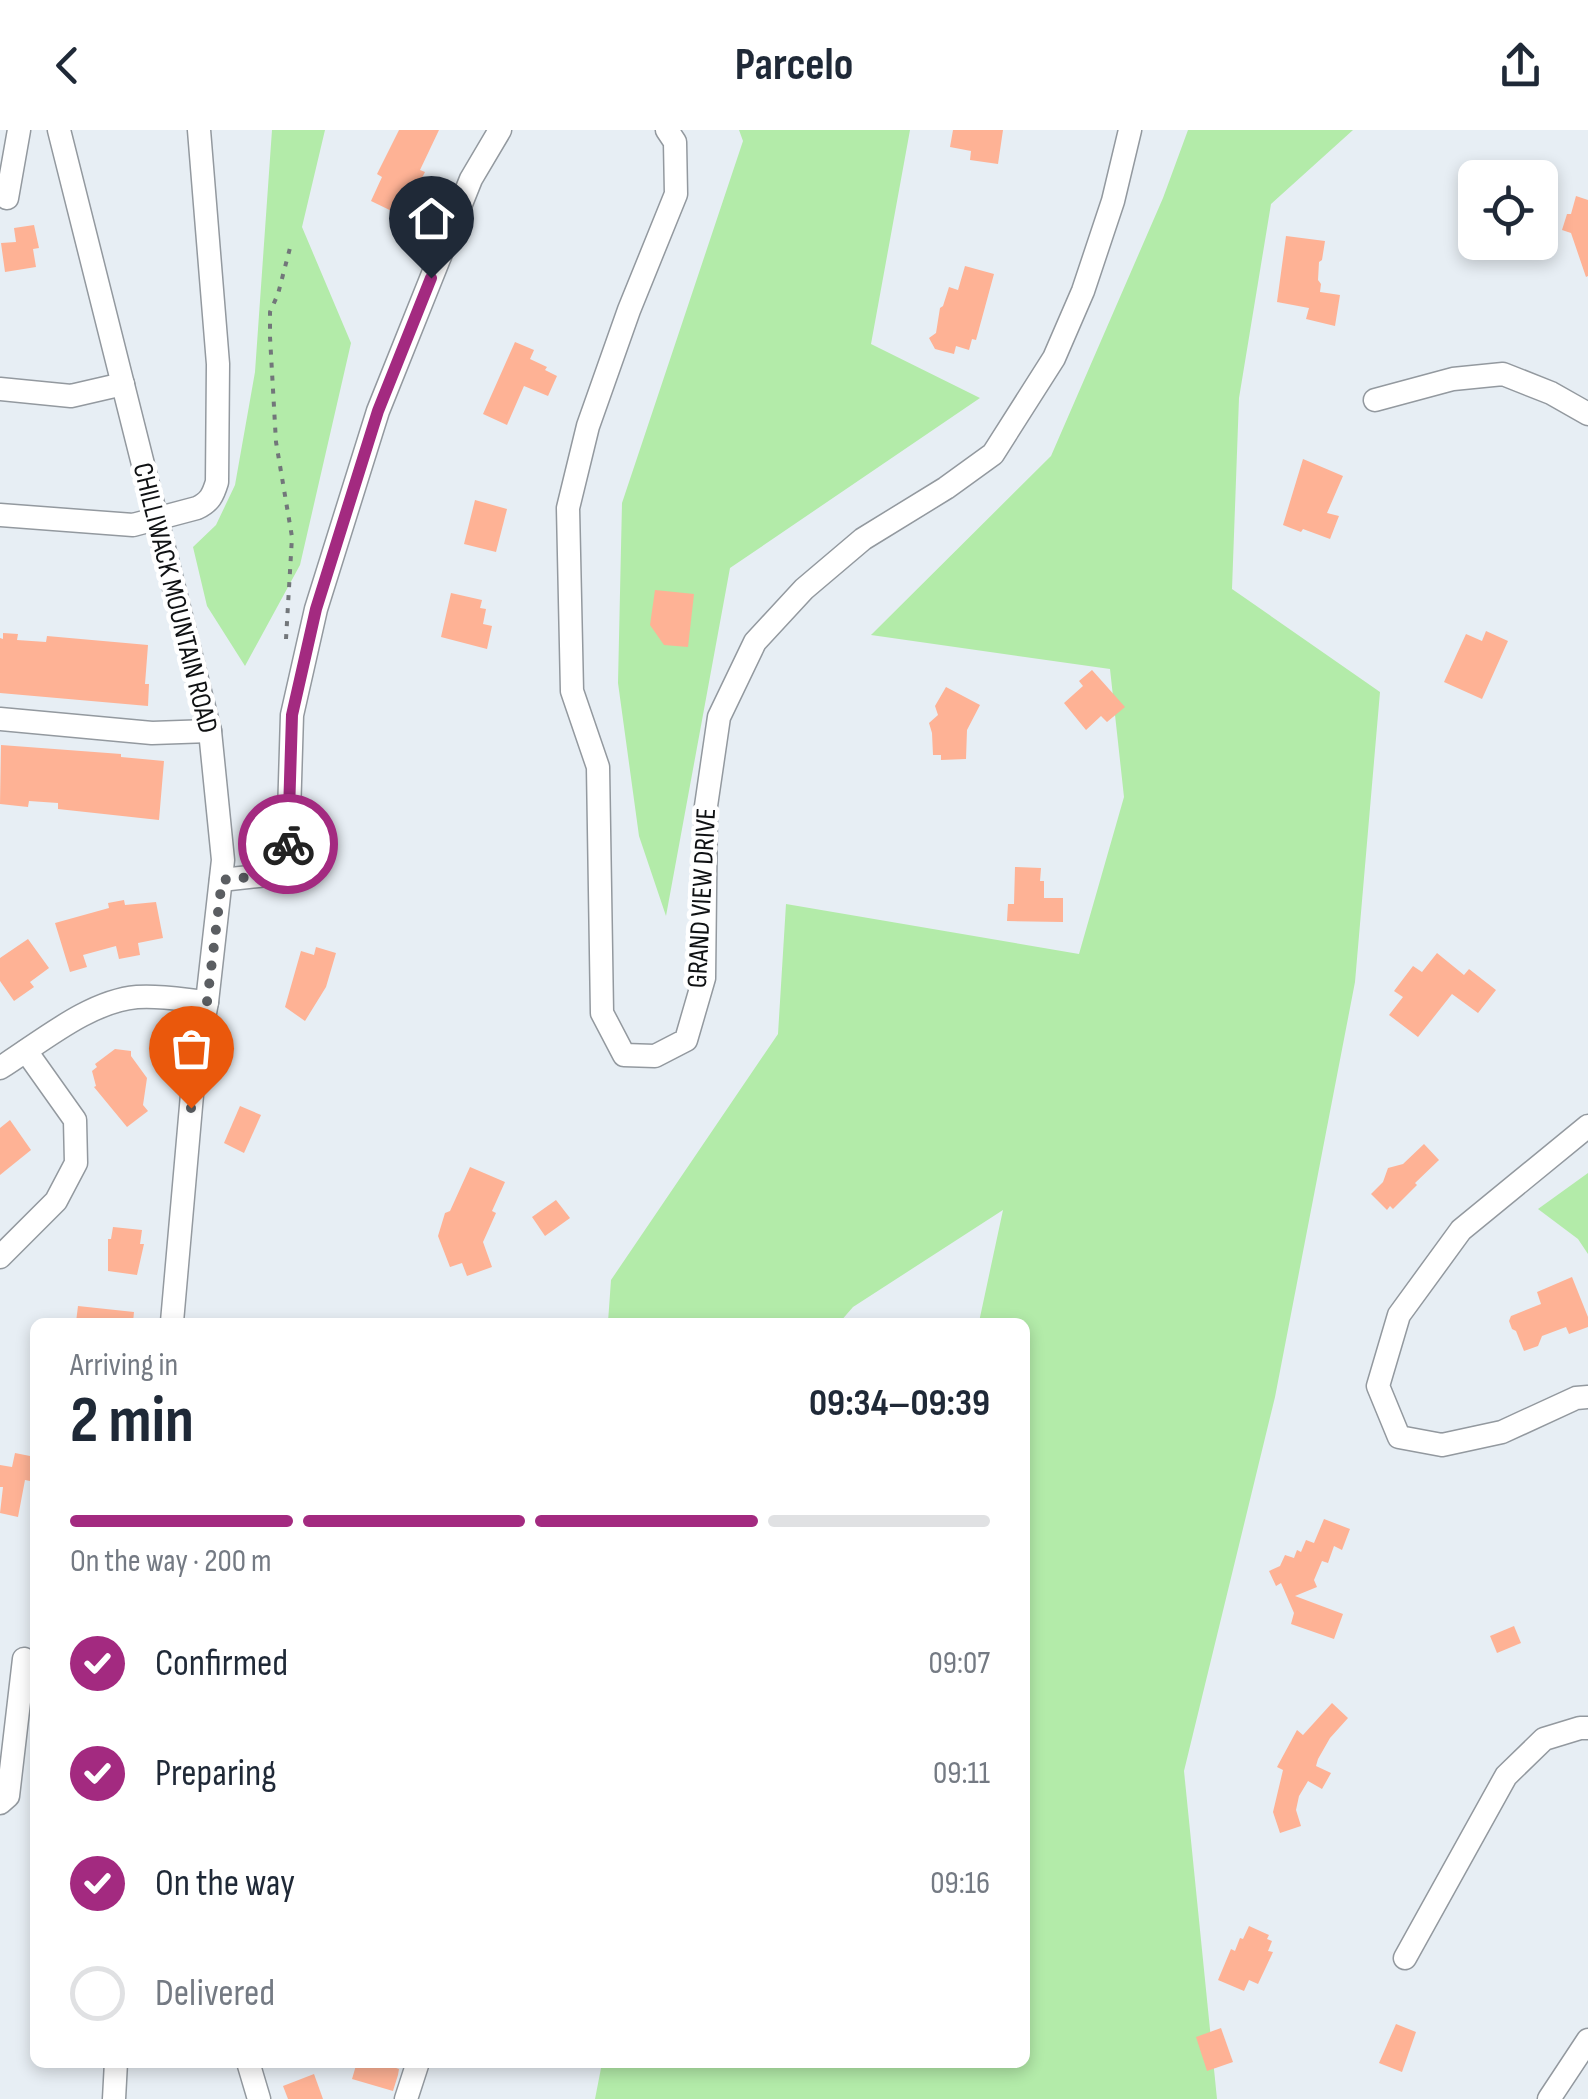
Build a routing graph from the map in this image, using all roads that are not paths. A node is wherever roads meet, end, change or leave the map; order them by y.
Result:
1 (19, 130) edge
2 (59, 130) edge
3 (198, 130) edge
4 (500, 130) edge
5 (666, 130) edge
6 (1130, 130) edge
7 (7, 198) dead end
8 (123, 384) junction
9 (0, 389) edge
10 (1375, 400) dead end
11 (1588, 414) edge
12 (0, 514) edge
13 (156, 520) junction
14 (0, 719) edge
15 (210, 731) junction
16 (222, 880) junction
17 (207, 1002) junction
18 (26, 1052) junction
19 (0, 1068) edge
20 (1588, 1126) edge
21 (0, 1257) edge
22 (172, 1318) edge
23 (1588, 1397) edge
24 (0, 1656) edge
25 (30, 1659) edge
26 (1588, 1728) edge
27 (0, 1803) edge
28 (1405, 1958) dead end
29 (1588, 2040) edge
30 (116, 2068) edge
31 (250, 2068) edge
32 (416, 2068) edge
33 (114, 2099) edge
34 (259, 2099) edge
35 (406, 2099) edge
36 (1549, 2099) edge

1 - 7 street
2 - 8 street, CHILLIWACK MOUNTAIN ROAD
3 - 13 street
4 - 16 street
5 - 6 street, GRAND VIEW DRIVE
8 - 9 street
8 - 13 street, CHILLIWACK MOUNTAIN ROAD
10 - 11 street
12 - 13 street
13 - 15 street, CHILLIWACK MOUNTAIN ROAD
14 - 15 street
15 - 16 street, CHILLIWACK MOUNTAIN ROAD
16 - 17 street, CHILLIWACK MOUNTAIN ROAD
17 - 18 street
17 - 22 street, CHILLIWACK MOUNTAIN ROAD
18 - 19 street
18 - 21 street
20 - 23 street
24 - 25 street
25 - 27 street
26 - 28 street
29 - 36 street
30 - 33 street
31 - 34 street
32 - 35 street

